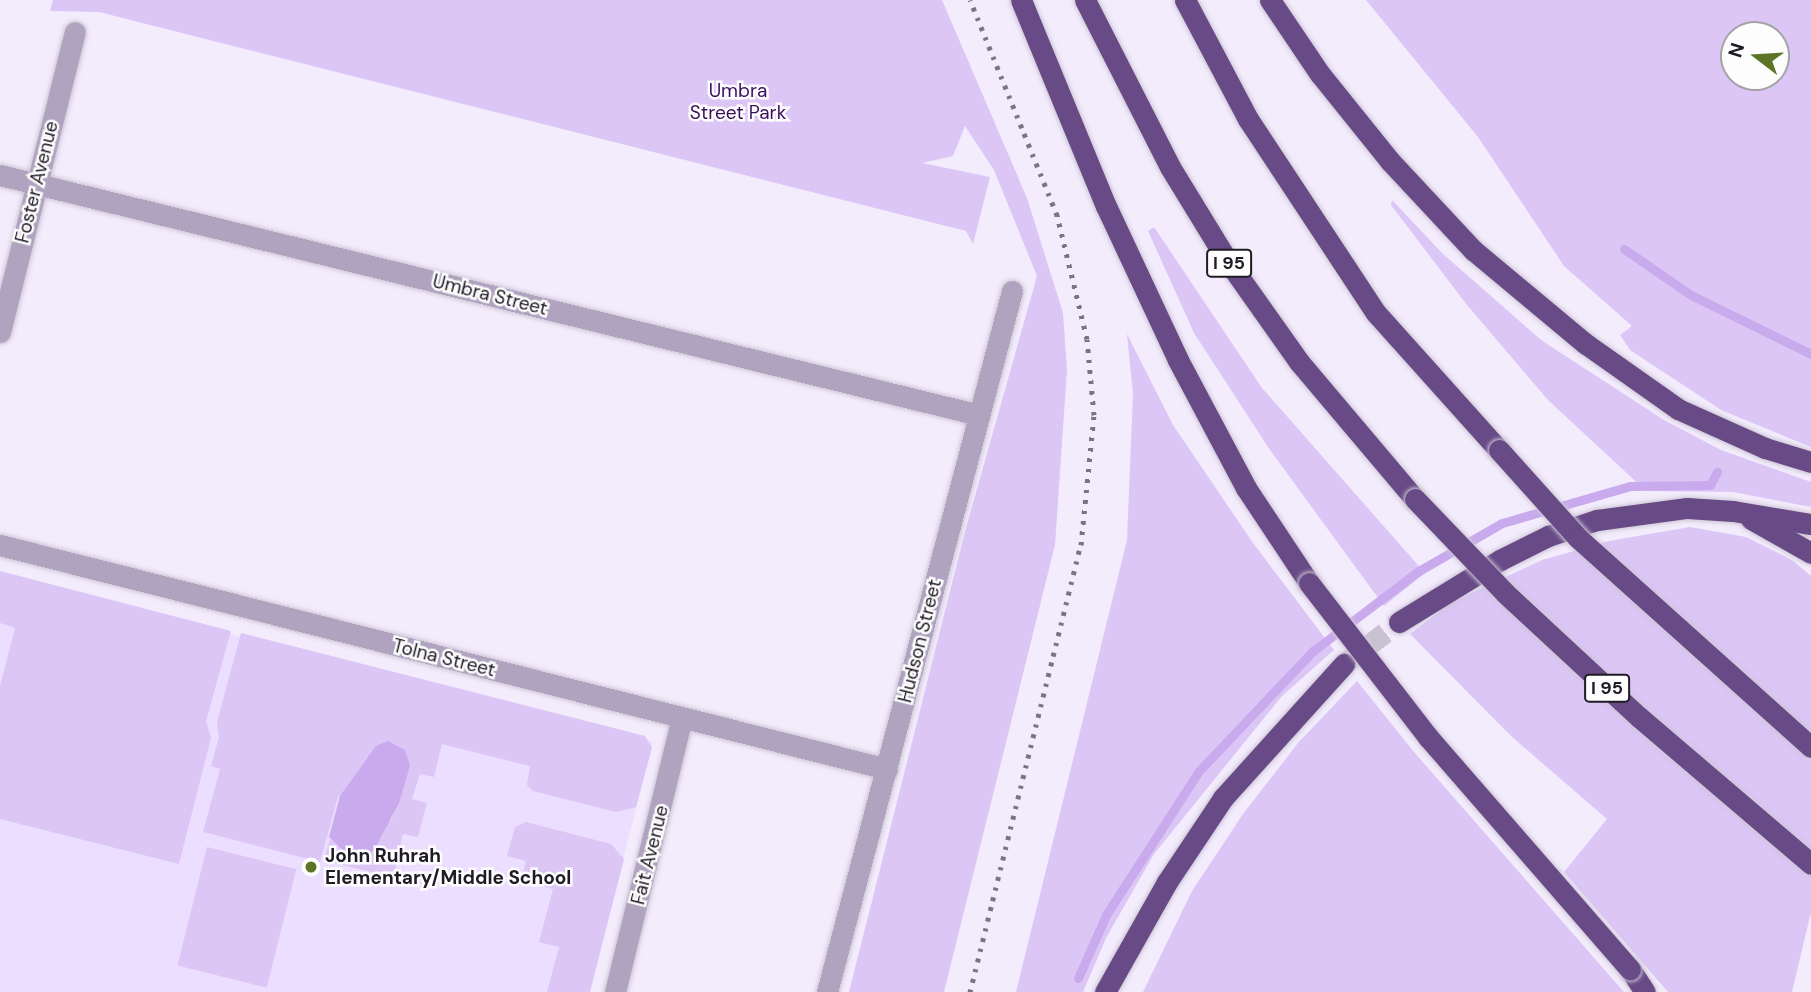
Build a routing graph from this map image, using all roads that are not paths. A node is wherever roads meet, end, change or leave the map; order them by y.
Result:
1 (1021, 0) edge
2 (1084, 0) edge
3 (1185, 0) edge
4 (1270, 0) edge
5 (75, 32) dead end
6 (0, 174) edge
7 (36, 184) junction
8 (1012, 291) dead end
9 (0, 332) edge
10 (979, 415) junction
11 (1811, 462) edge
12 (1733, 511) junction
13 (1811, 524) edge
14 (0, 545) edge
15 (1811, 553) edge
16 (1399, 622) tunnel mouth
17 (1344, 664) tunnel mouth
18 (682, 718) junction
19 (1811, 747) edge
20 (887, 769) junction
21 (1811, 864) edge
22 (1123, 961) junction
23 (615, 992) edge
24 (827, 992) edge
25 (1105, 992) edge
26 (1114, 992) edge
27 (1645, 992) edge

1 - 27 highway, bridge
2 - 21 highway, I 95, bridge
3 - 19 highway, bridge
4 - 11 highway
5 - 7 street, Foster Avenue
6 - 7 street, Umbra Street
7 - 9 street, Foster Avenue
7 - 10 street, Umbra Street
8 - 10 street, Hudson Street
10 - 20 street, Hudson Street
12 - 13 highway
12 - 15 highway
12 - 16 highway
14 - 18 street, Tolna Street
17 - 22 highway
18 - 20 street, Tolna Street
18 - 23 street, Fait Avenue
20 - 24 street, Hudson Street
22 - 25 highway
22 - 26 highway

